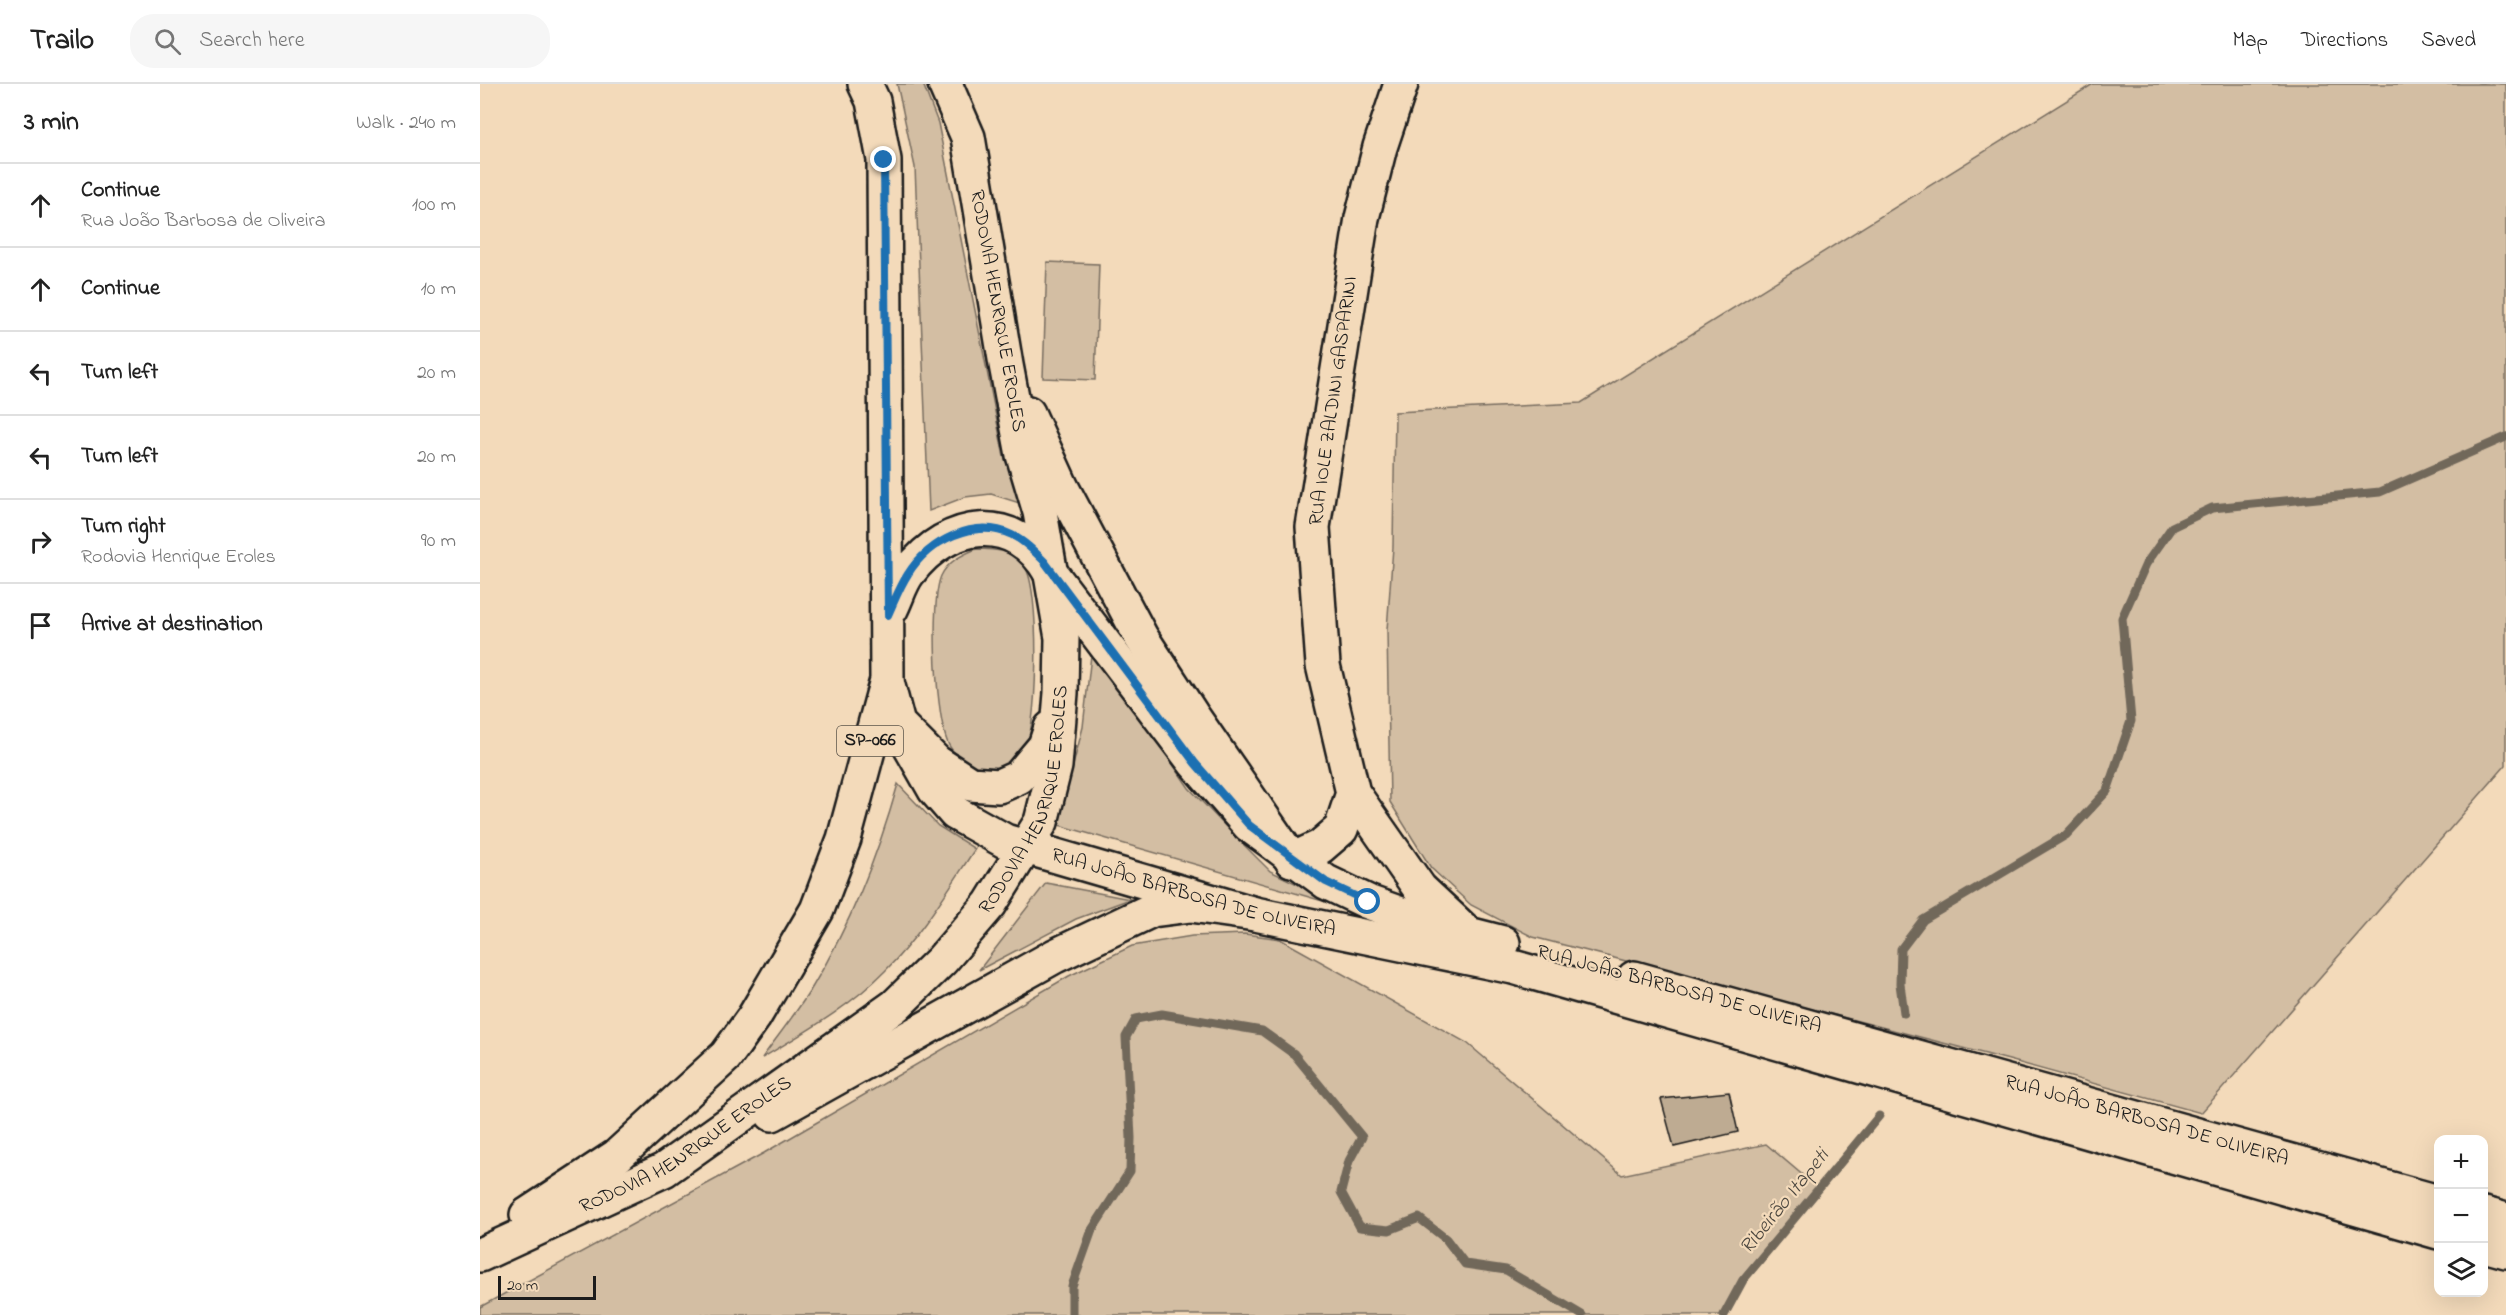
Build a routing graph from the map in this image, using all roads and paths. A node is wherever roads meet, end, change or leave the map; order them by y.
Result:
1 (865, 84) edge
2 (945, 84) edge
3 (1401, 84) edge
4 (1006, 365) junction
5 (1050, 572) junction
6 (888, 615) junction
7 (887, 680) junction
8 (1061, 693) junction
9 (898, 724) junction
10 (1353, 793) junction
11 (1026, 848) junction
12 (1292, 860) junction
13 (1255, 914) junction
14 (1468, 935) junction
15 (664, 1170) junction
16 (2434, 1201) edge
17 (2488, 1215) edge
18 (2506, 1221) edge
19 (2434, 1231) edge
20 (480, 1246) edge
21 (2488, 1246) edge
22 (2506, 1251) edge
23 (480, 1255) edge

1 - 6 main road, RODOVIA HENRIQUE EROLES / SP-066
2 - 4 main road, RODOVIA HENRIQUE EROLES
3 - 10 main road, RUA IOLE ZALDINI GASPARINI
4 - 5 main road, RODOVIA HENRIQUE EROLES
4 - 12 main road
5 - 6 main road, RUA JOÃO BARBOSA DE OLIVEIRA
5 - 8 main road, RODOVIA HENRIQUE EROLES
5 - 12 main road, RUA JOÃO BARBOSA DE OLIVEIRA
6 - 7 main road, RODOVIA HENRIQUE EROLES / SP-066
7 - 9 main road, RUA JOÃO BARBOSA DE OLIVEIRA
7 - 20 main road, RODOVIA HENRIQUE EROLES / SP-066
8 - 9 main road
8 - 11 main road, RODOVIA HENRIQUE EROLES
9 - 11 main road, RUA JOÃO BARBOSA DE OLIVEIRA
10 - 12 main road
10 - 14 main road, RUA IOLE ZALDINI GASPARINI
11 - 13 main road, RUA JOÃO BARBOSA DE OLIVEIRA
11 - 15 main road, RODOVIA HENRIQUE EROLES
12 - 14 main road, RUA JOÃO BARBOSA DE OLIVEIRA
13 - 15 main road
13 - 19 main road, RUA JOÃO BARBOSA DE OLIVEIRA
14 - 16 main road, RUA JOÃO BARBOSA DE OLIVEIRA
15 - 23 main road, RODOVIA HENRIQUE EROLES
17 - 18 main road
21 - 22 main road

